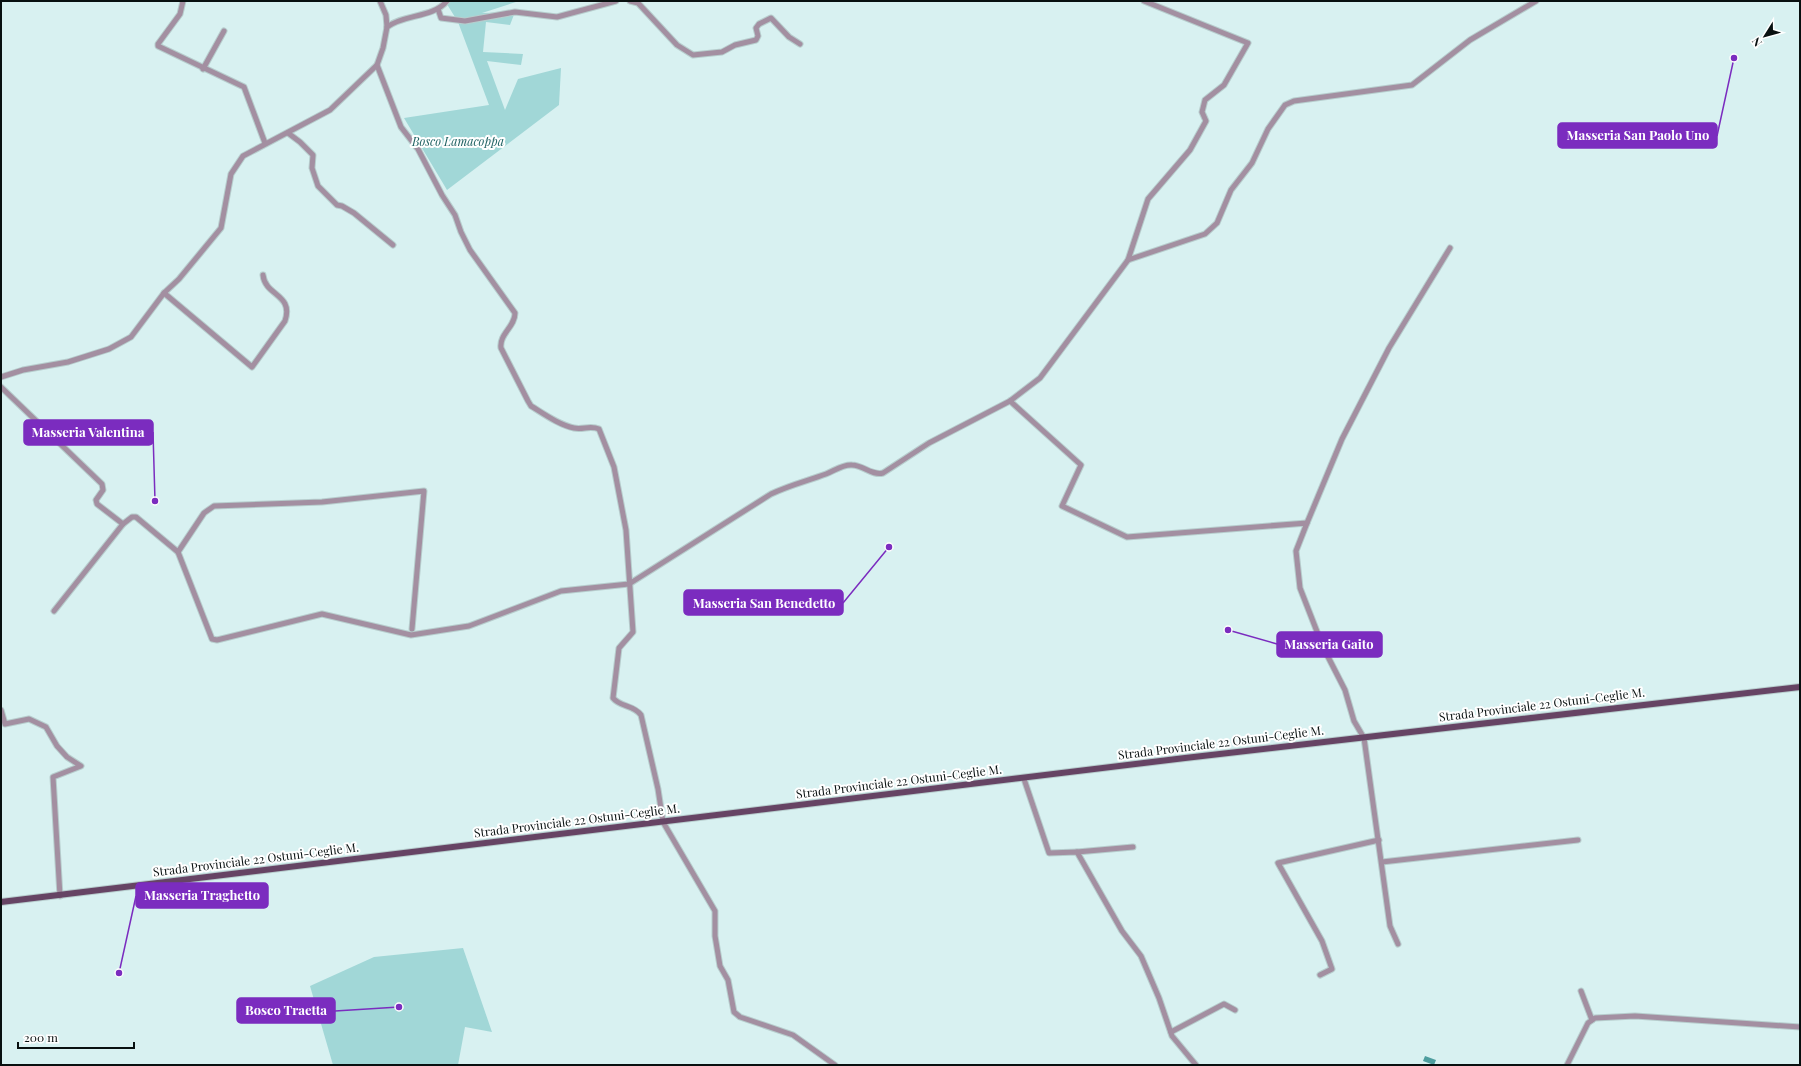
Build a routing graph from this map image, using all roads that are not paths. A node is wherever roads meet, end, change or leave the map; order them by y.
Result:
1 (183, 1) edge
2 (380, 1) edge
3 (447, 1) edge
4 (616, 1) edge
5 (630, 1) edge
6 (1144, 1) edge
7 (1536, 1) edge
8 (438, 9) junction
9 (387, 27) junction
10 (224, 31) dead end
11 (800, 44) dead end
12 (376, 65) junction
13 (203, 69) junction
14 (288, 133) junction
15 (265, 144) junction
16 (393, 244) dead end
17 (1450, 248) dead end
18 (1128, 260) junction
19 (263, 275) dead end
20 (164, 293) junction
21 (1, 377) edge
22 (1, 387) edge
23 (1010, 401) junction
24 (1307, 523) junction
25 (123, 524) junction
26 (178, 552) junction
27 (629, 584) junction
28 (54, 611) dead end
29 (412, 629) dead end
30 (1800, 687) edge
31 (1, 710) edge
32 (1364, 738) junction
33 (1024, 779) junction
34 (663, 822) junction
35 (1379, 840) junction
36 (1578, 840) dead end
37 (1133, 847) dead end
38 (1077, 852) junction
39 (1382, 862) junction
40 (60, 896) junction
41 (1, 902) edge
42 (1398, 944) dead end
43 (1320, 975) dead end
44 (1581, 991) dead end
45 (1235, 1010) dead end
46 (1592, 1020) junction
47 (1800, 1027) edge
48 (1171, 1032) junction
49 (835, 1065) edge
50 (1196, 1065) edge
51 (1567, 1065) edge

1 - 13 street
2 - 9 street
3 - 8 street
4 - 8 street
5 - 11 street
6 - 18 street
7 - 18 street
8 - 9 street
9 - 12 street
10 - 13 street
12 - 14 street
12 - 27 street
13 - 15 street
14 - 15 street
14 - 16 street
15 - 20 street
17 - 24 street
18 - 23 street
19 - 20 street
20 - 21 street
22 - 25 street
23 - 24 street
23 - 27 street
24 - 32 street
25 - 26 street
25 - 28 street
26 - 27 street
26 - 29 street
27 - 34 street
30 - 32 main road, Strada Provinciale 22 Ostuni-Ceglie M.
31 - 40 street
32 - 33 main road, Strada Provinciale 22 Ostuni-Ceglie M.
32 - 35 street
33 - 34 main road, Strada Provinciale 22 Ostuni-Ceglie M.
33 - 38 street
34 - 40 main road, Strada Provinciale 22 Ostuni-Ceglie M.
34 - 49 street
35 - 39 street
35 - 43 street
36 - 39 street
37 - 38 street
38 - 48 street
39 - 42 street
40 - 41 main road, Strada Provinciale 22 Ostuni-Ceglie M.
44 - 46 street
45 - 48 street
46 - 47 street
46 - 51 street
48 - 50 street

